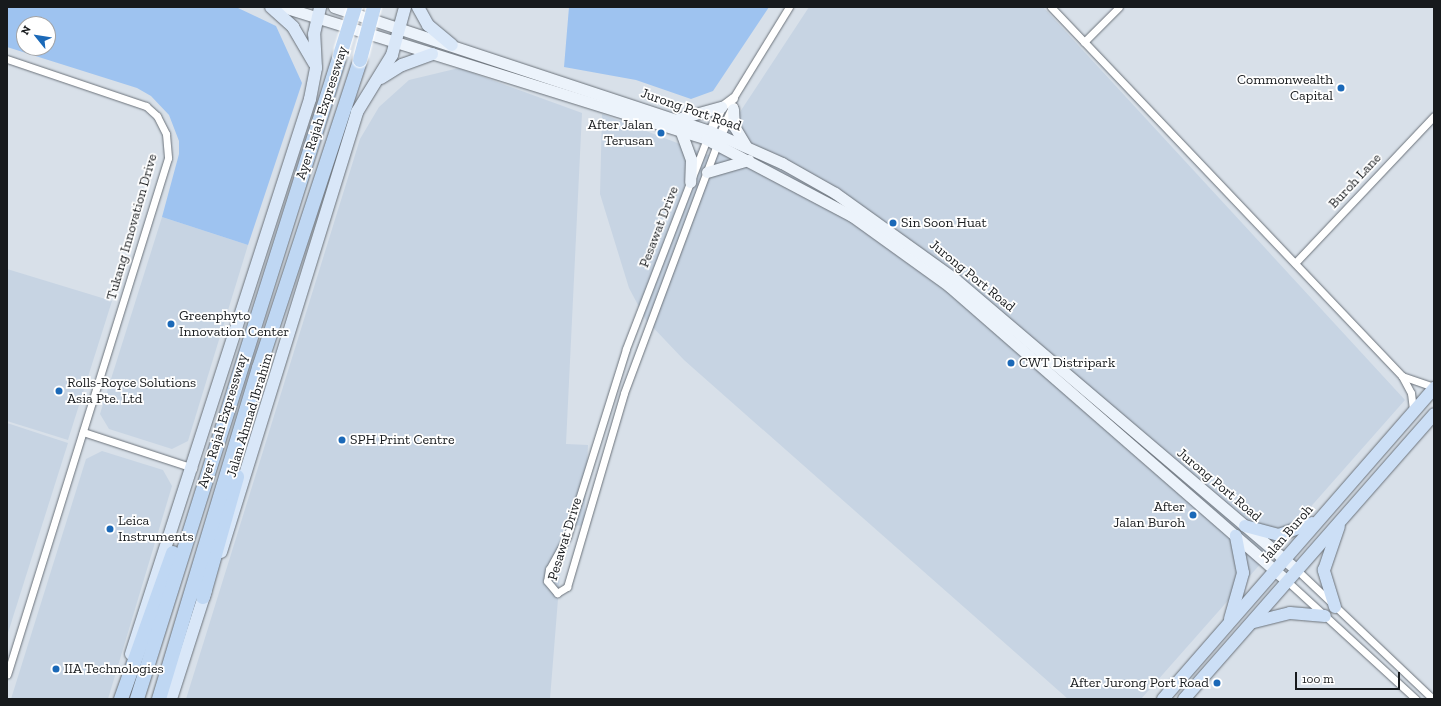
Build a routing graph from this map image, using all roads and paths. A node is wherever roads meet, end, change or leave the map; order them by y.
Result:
1 (271, 7) edge
2 (283, 7) edge
3 (334, 7) edge
4 (355, 7) edge
5 (374, 7) edge
6 (405, 7) edge
7 (418, 7) edge
8 (789, 7) edge
9 (1051, 7) edge
10 (1119, 7) edge
11 (318, 12) edge
12 (400, 29) junction
13 (396, 42) junction
14 (1084, 42) junction
15 (452, 45) junction
16 (432, 54) junction
17 (7, 59) edge
18 (316, 68) junction
19 (372, 85) junction
20 (733, 103) junction
21 (721, 107) junction
22 (1434, 116) edge
23 (676, 120) junction
24 (681, 132) junction
25 (713, 137) junction
26 (746, 146) junction
27 (748, 160) junction
28 (706, 172) junction
29 (690, 182) junction
30 (1295, 263) junction
31 (1402, 376) junction
32 (1434, 388) edge
33 (1413, 410) junction
34 (1434, 414) edge
35 (242, 430) junction
36 (83, 432) junction
37 (218, 439) junction
38 (193, 468) junction
39 (1342, 517) junction
40 (1319, 520) junction
41 (1245, 526) junction
42 (1236, 536) junction
43 (1284, 560) junction
44 (1275, 570) junction
45 (1297, 570) junction
46 (1288, 581) junction
47 (203, 597) junction
48 (1336, 607) junction
49 (1325, 616) junction
50 (1253, 623) junction
51 (1228, 626) junction
52 (7, 675) edge
53 (121, 699) edge
54 (137, 699) edge
55 (159, 699) edge
56 (171, 699) edge
57 (1164, 699) edge
58 (1184, 699) edge
59 (1416, 699) edge
60 (1433, 699) edge

1 - 18 main road
2 - 11 main road, Jurong Port Road
3 - 12 main road, Jurong Port Road
4 - 37 highway, Ayer Rajah Expressway, bridge
5 - 35 highway, Ayer Rajah Expressway, bridge
6 - 12 main road, Jalan Ahmad Ibrahim
7 - 15 main road
8 - 20 street
9 - 14 street
10 - 14 street
11 - 13 main road, Jurong Port Road
11 - 18 main road
12 - 13 main road, Jalan Ahmad Ibrahim
12 - 15 main road, Jurong Port Road
13 - 16 main road, Jurong Port Road
13 - 19 main road, Jalan Ahmad Ibrahim
14 - 30 street
15 - 23 main road, Jurong Port Road
16 - 19 main road
16 - 24 main road, Jurong Port Road
17 - 36 street, Tukang Innovation Drive
18 - 38 main road
19 - 47 main road, Jalan Ahmad Ibrahim
20 - 21 street
20 - 25 street
20 - 26 main road
21 - 23 main road
21 - 25 street
22 - 30 street, Buroh Lane
23 - 25 main road, Jurong Port Road
24 - 25 main road, Jurong Port Road
24 - 29 main road
25 - 26 main road, Jurong Port Road
25 - 27 main road, Jurong Port Road
25 - 28 street, Pesawat Drive
25 - 29 street, Pesawat Drive
26 - 41 main road, Jurong Port Road
27 - 28 main road
27 - 42 main road, Jurong Port Road
28 - 29 street, Pesawat Drive
30 - 31 street
31 - 32 street
31 - 33 street
32 - 33 highway, Jalan Buroh
33 - 40 highway, Jalan Buroh
34 - 39 highway
35 - 47 highway
35 - 55 highway, Ayer Rajah Expressway
36 - 38 street
36 - 52 street, Tukang Innovation Drive
37 - 53 highway
37 - 54 highway, Ayer Rajah Expressway
38 - 53 main road
39 - 45 highway
39 - 48 highway
40 - 41 highway
40 - 43 highway, Jalan Buroh
41 - 43 main road, Jurong Port Road
42 - 44 main road, Jurong Port Road
42 - 51 highway
43 - 44 highway, Jalan Buroh
43 - 45 main road, Jurong Port Road
44 - 46 main road, Jurong Port Road
44 - 51 highway, Jalan Buroh
45 - 46 highway
45 - 48 street, Jurong Port Road
46 - 49 street, Jurong Port Road
46 - 50 highway
47 - 56 main road, Jalan Ahmad Ibrahim
48 - 60 street, Jurong Port Road
49 - 50 highway
49 - 59 street, Jurong Port Road
50 - 58 highway
51 - 57 highway, Jalan Buroh

